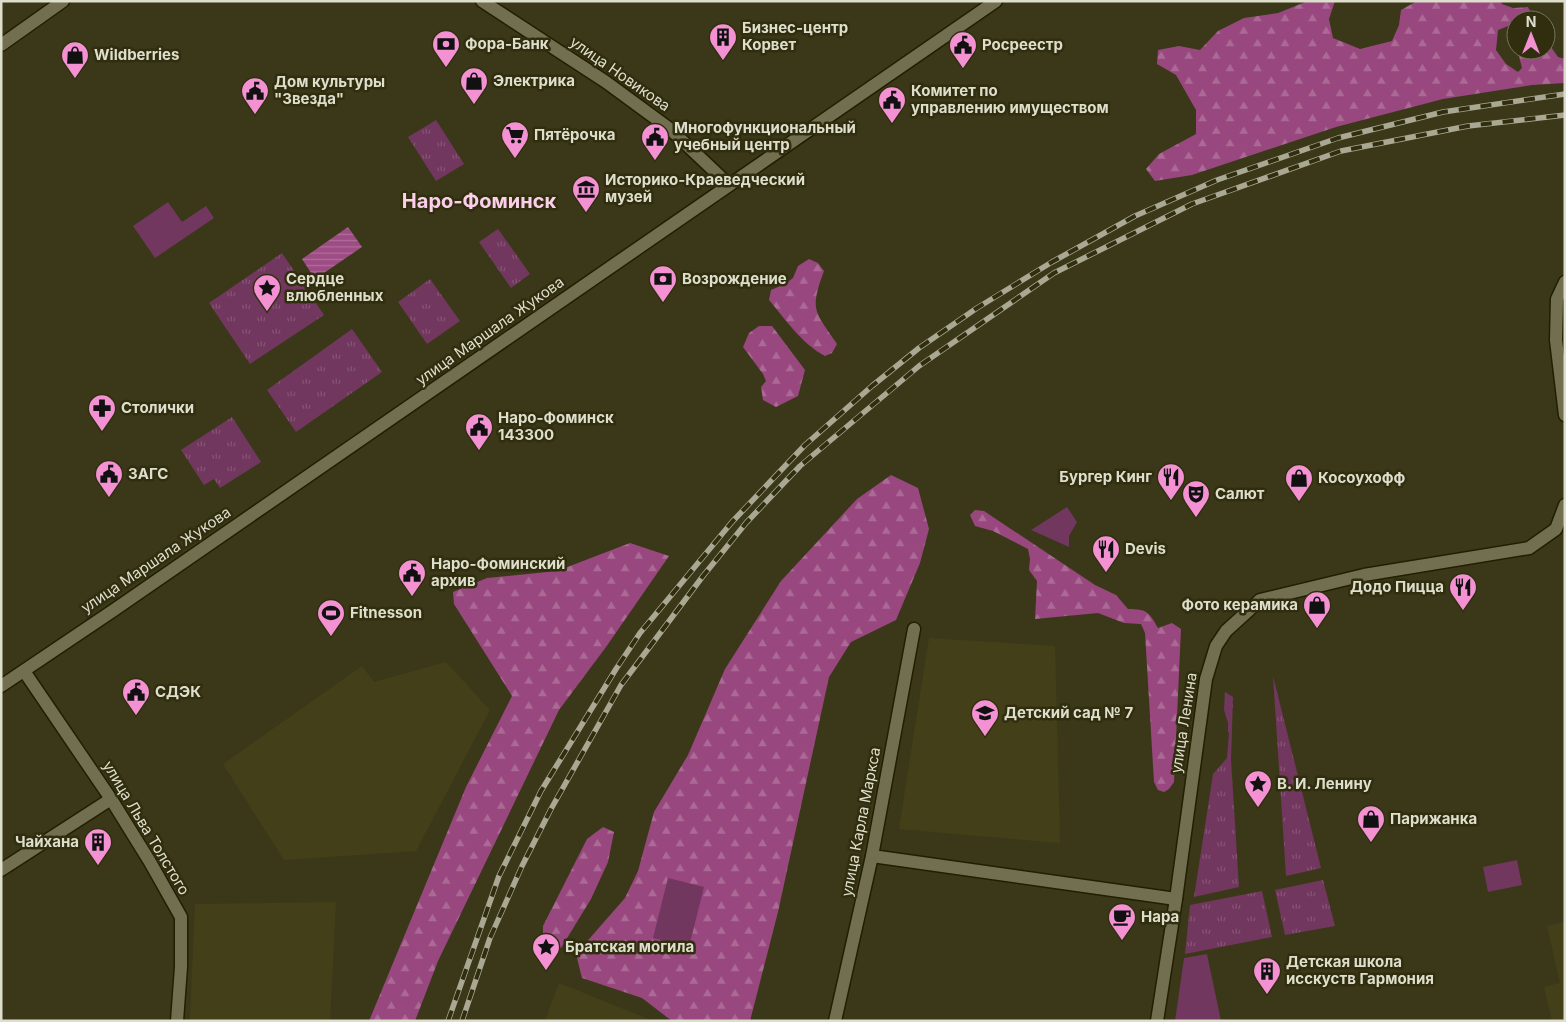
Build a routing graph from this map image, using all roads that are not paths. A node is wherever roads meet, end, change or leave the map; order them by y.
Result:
1 (64, 1) edge
2 (482, 1) edge
3 (996, 1) edge
4 (1, 45) edge
5 (729, 185) junction
6 (1565, 282) edge
7 (1565, 415) edge
8 (1565, 505) edge
9 (914, 629) dead end
10 (24, 671) junction
11 (1, 686) edge
12 (111, 799) junction
13 (872, 856) junction
14 (1, 870) edge
15 (1176, 899) junction
16 (177, 1021) edge
17 (835, 1021) edge
18 (1157, 1021) edge

1 - 4 street
2 - 5 street, улица Новикова
3 - 5 street, улица Маршала Жукова
5 - 10 street, улица Маршала Жукова
6 - 7 street
8 - 15 street, улица Ленина
9 - 13 street, улица Карла Маркса
10 - 11 street, улица Маршала Жукова
10 - 12 street, улица Льва Толстого
12 - 14 street
12 - 16 street, улица Льва Толстого
13 - 15 street
13 - 17 street, улица Карла Маркса
15 - 18 street, улица Ленина

